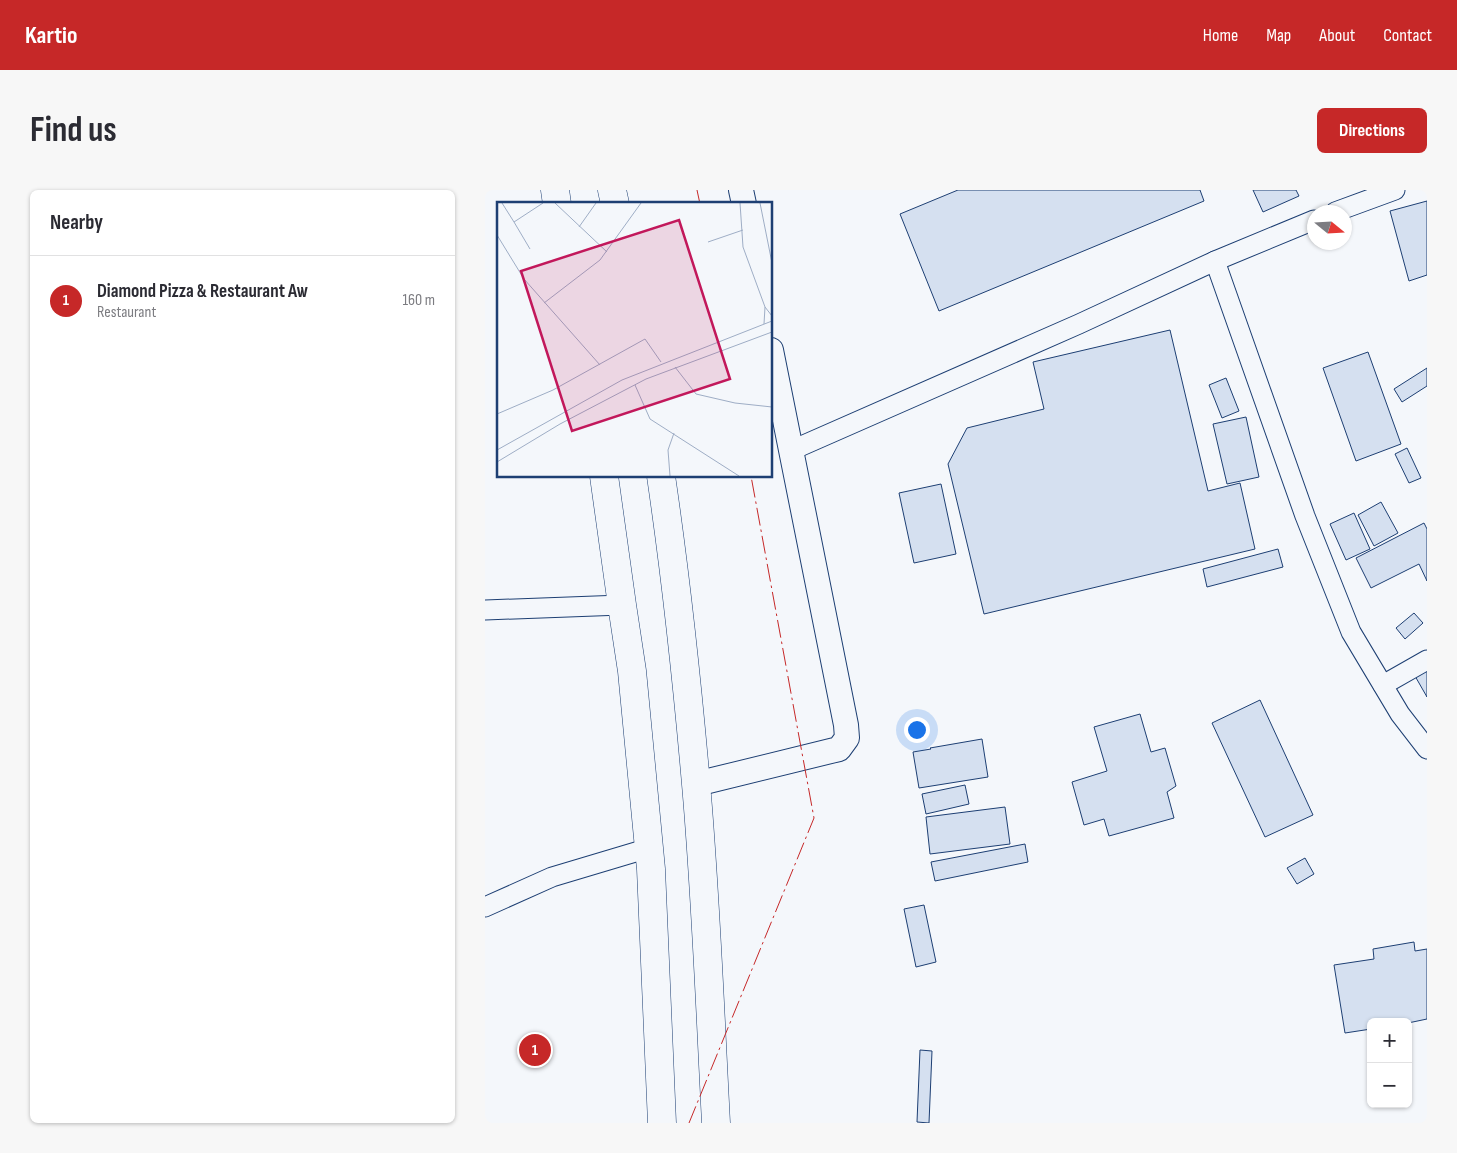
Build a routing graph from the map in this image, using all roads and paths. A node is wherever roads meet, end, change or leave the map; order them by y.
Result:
1 (1395, 190) edge
2 (1352, 206) edge
3 (1307, 223) edge
4 (1215, 260) junction
5 (773, 361) edge
6 (790, 451) junction
7 (604, 478) edge
8 (661, 478) edge
9 (621, 605) junction
10 (485, 610) edge
11 (1427, 660) edge
12 (1383, 685) junction
13 (1427, 749) edge
14 (696, 784) junction
15 (649, 848) junction
16 (485, 906) edge
17 (662, 1123) edge
18 (716, 1123) edge

1 - 2 street
3 - 4 street
4 - 6 street
4 - 12 street
5 - 6 street
6 - 14 street
7 - 9 highway
8 - 14 highway
9 - 10 street
9 - 15 highway
11 - 12 street
12 - 13 street
14 - 18 highway
15 - 16 street
15 - 17 highway

